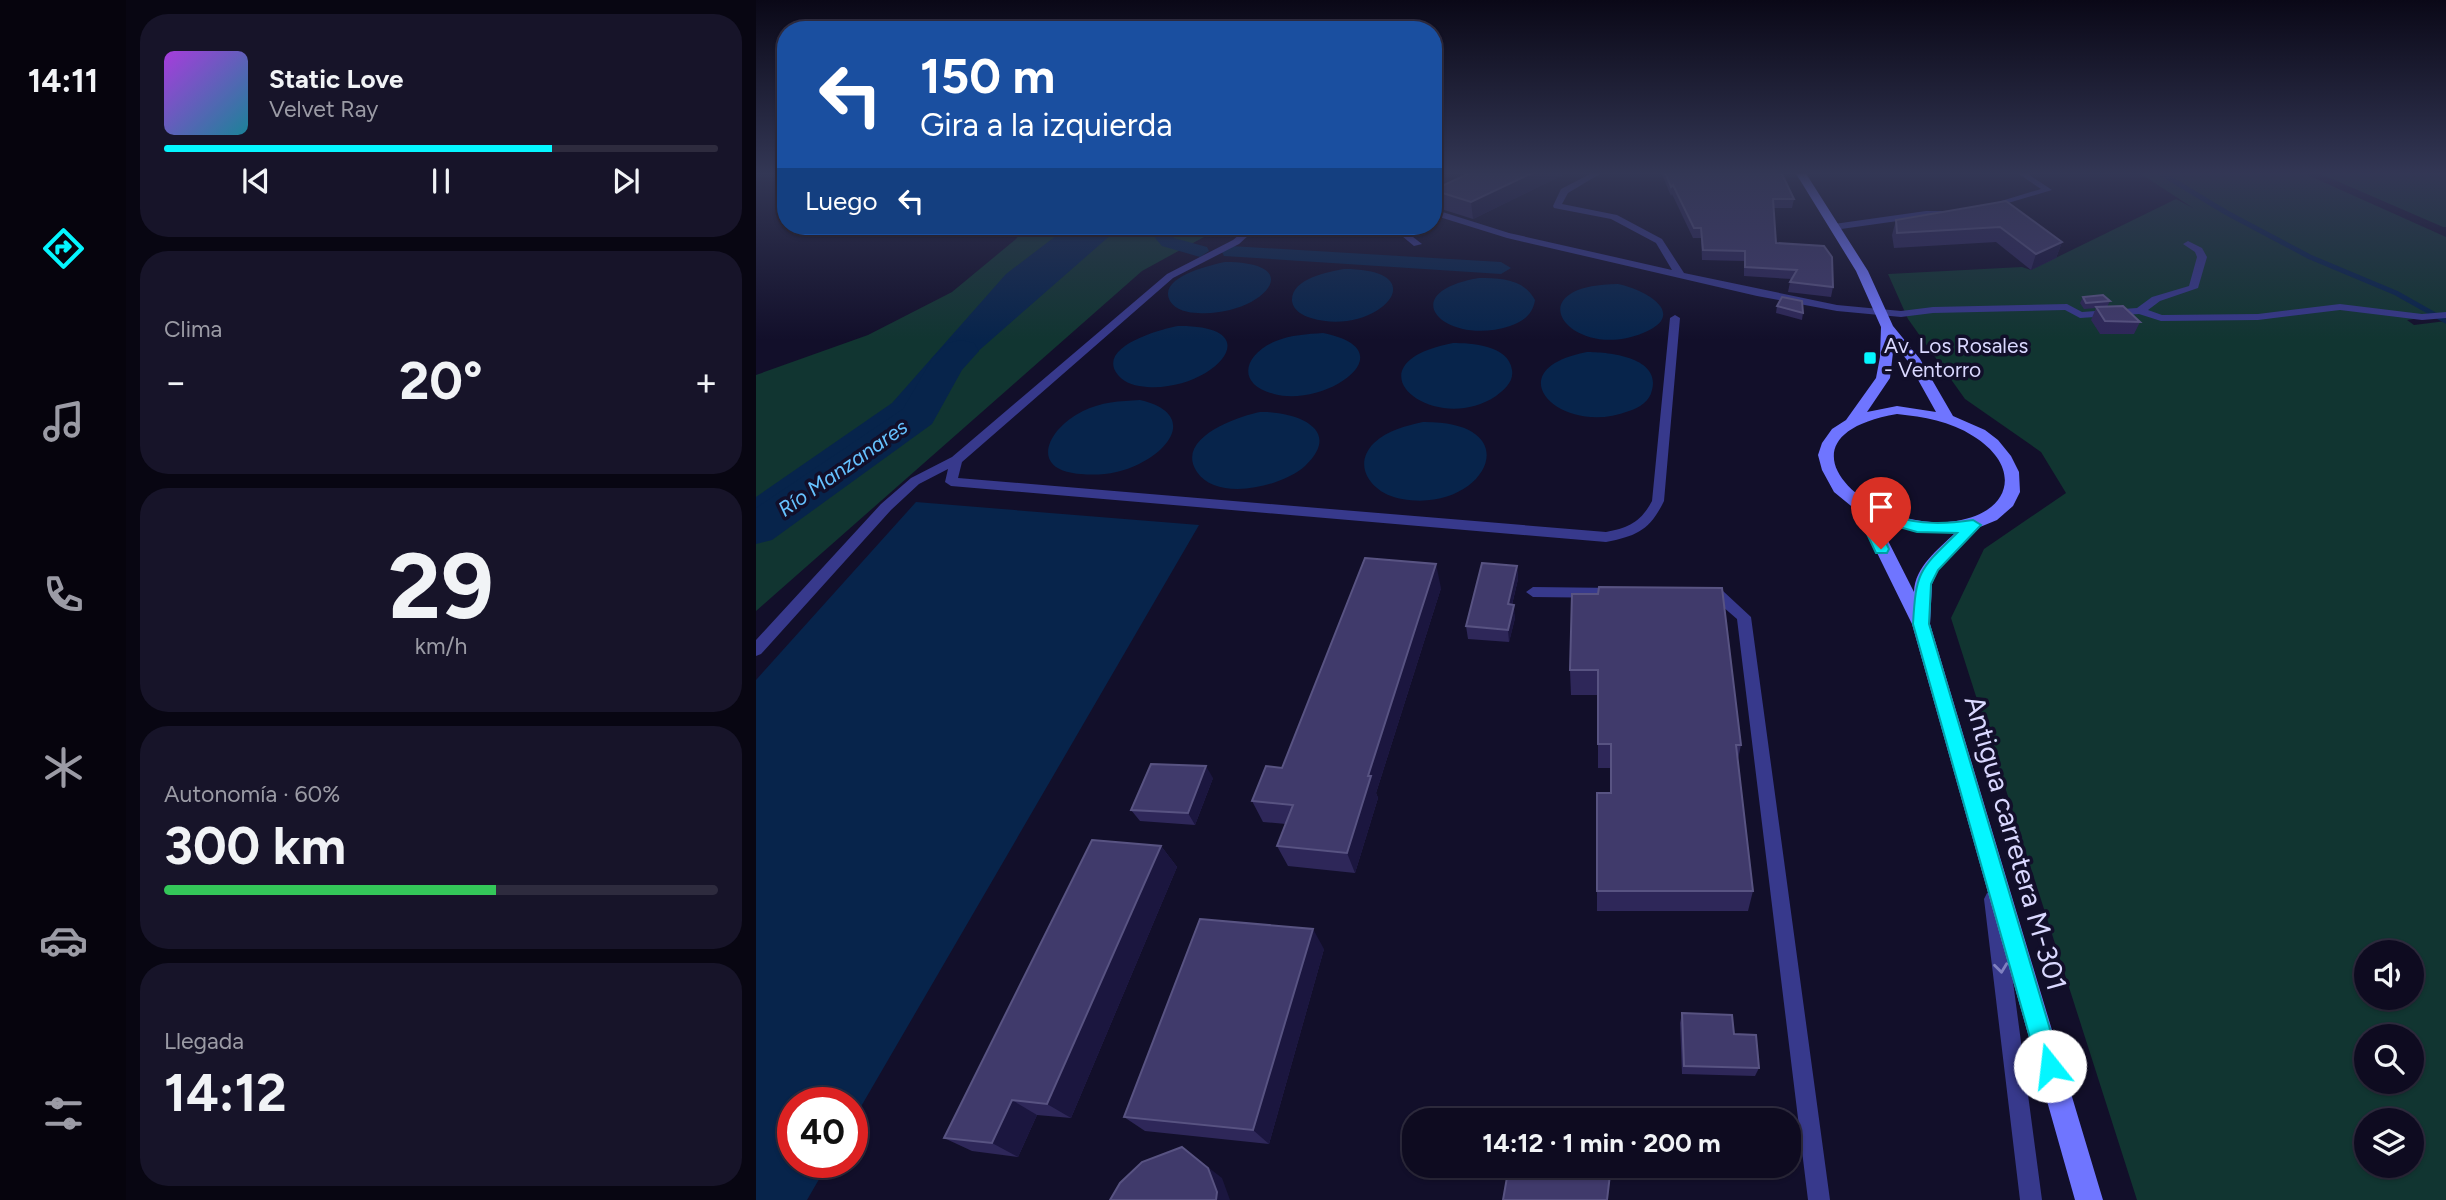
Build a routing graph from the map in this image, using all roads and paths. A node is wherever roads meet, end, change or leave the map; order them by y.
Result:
1 (1484, 228) edge
2 (1634, 228) edge
3 (1835, 228) edge
4 (1244, 235) edge
5 (1406, 235) edge
6 (1417, 244) dead end
7 (2188, 244) dead end
8 (1680, 275) junction
9 (2140, 310) junction
10 (1880, 313) junction
11 (2446, 315) edge
12 (1675, 318) dead end
13 (1887, 327) junction
14 (1947, 418) junction
15 (1853, 419) junction
16 (956, 460) junction
17 (915, 481) junction
18 (951, 482) junction
19 (1863, 508) junction
20 (1973, 525) junction
21 (1533, 592) dead end
22 (1639, 594) edge
23 (1692, 594) edge
24 (1921, 624) junction
25 (756, 650) edge
26 (1987, 852) junction
27 (1819, 1200) edge
28 (2031, 1200) edge
29 (2090, 1200) edge

1 - 8 lane
2 - 8 lane
3 - 10 street
4 - 16 lane
5 - 6 lane
7 - 9 lane
8 - 10 lane
9 - 10 lane
9 - 11 lane
10 - 13 street
12 - 18 lane
13 - 14 street
13 - 15 street
14 - 15 street
14 - 20 street
15 - 19 street
16 - 17 lane
16 - 18 lane
17 - 18 lane
17 - 25 lane
19 - 20 street
19 - 24 street, Antigua carretera M-301
20 - 24 street, Antigua carretera M-301
21 - 22 lane
23 - 27 lane
24 - 26 street, Antigua carretera M-301
26 -> 28 lane
26 - 29 street, Antigua carretera M-301

